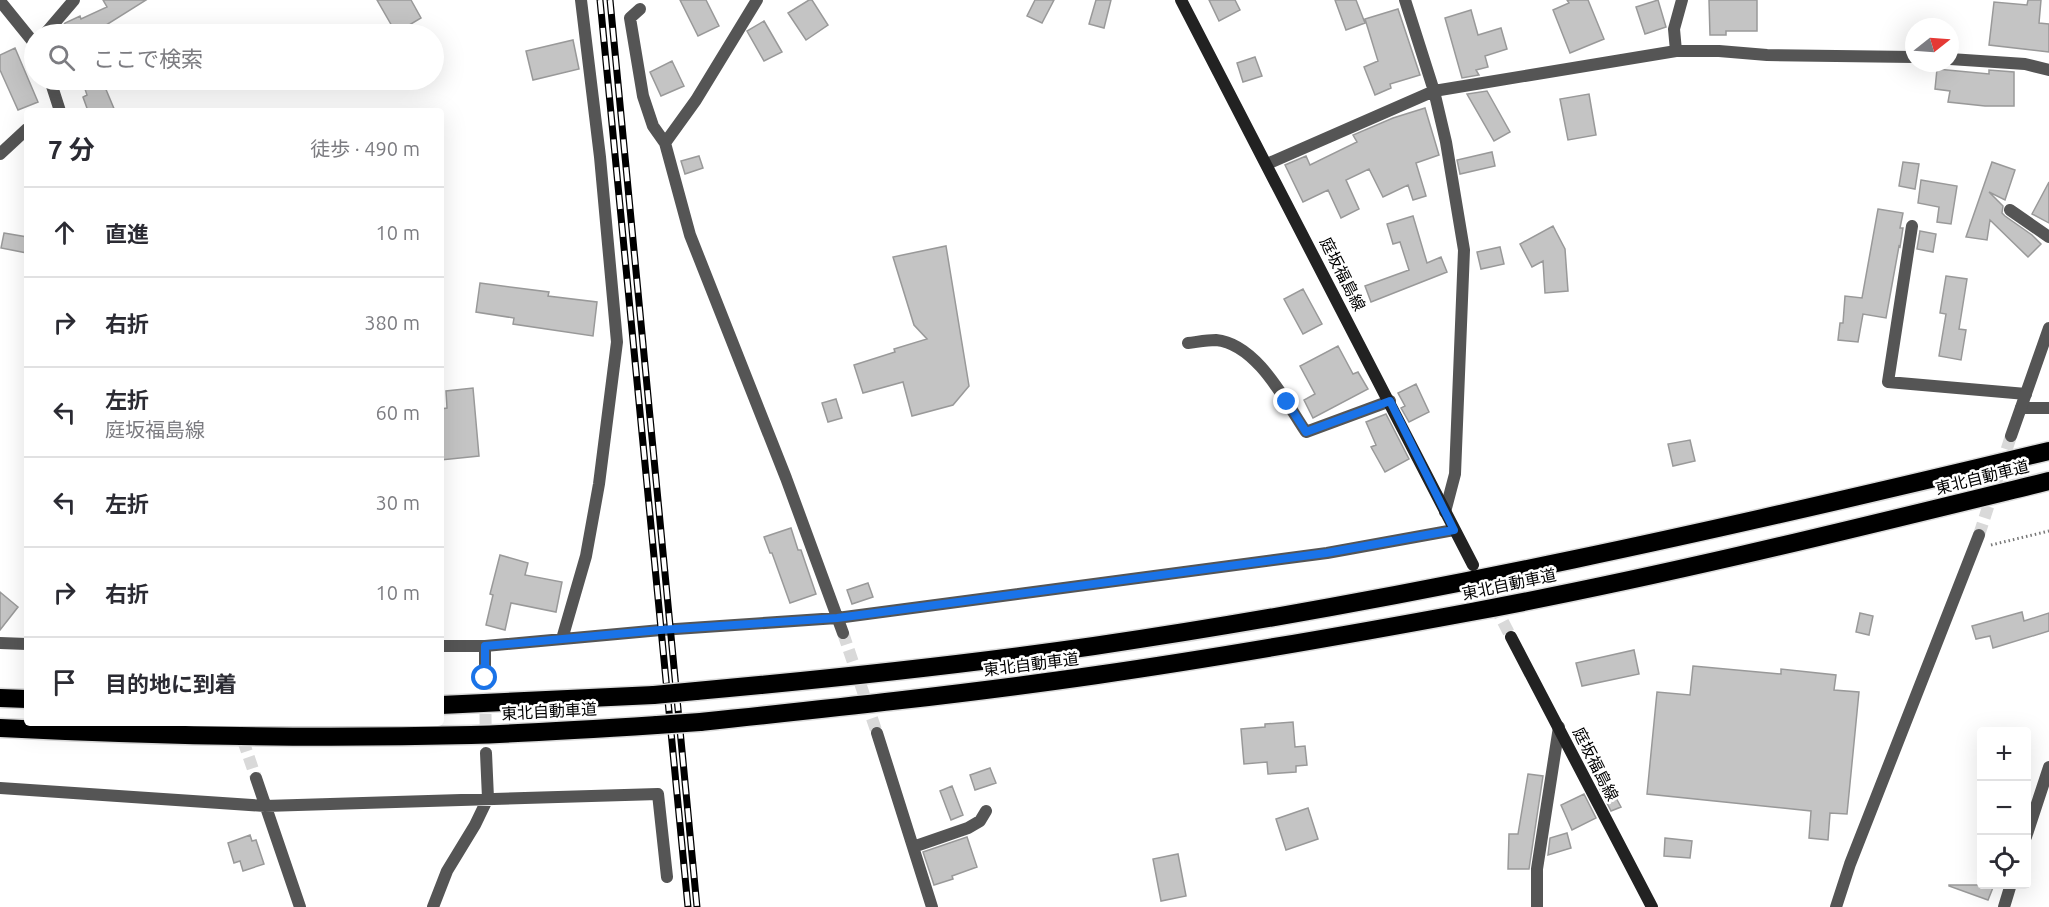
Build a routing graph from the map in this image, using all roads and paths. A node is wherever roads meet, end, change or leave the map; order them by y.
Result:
1 (74, 0) edge
2 (581, 0) edge
3 (757, 0) edge
4 (1181, 0) edge
5 (1405, 0) edge
6 (1682, 0) edge
7 (0, 1) edge
8 (640, 9) dead end
9 (54, 24) edge
10 (24, 31) edge
11 (1676, 51) junction
12 (1905, 57) edge
13 (1959, 60) edge
14 (2049, 70) edge
15 (53, 90) edge
16 (1434, 91) junction
17 (56, 108) edge
18 (24, 132) edge
19 (665, 143) junction
20 (3, 149) edge
21 (1267, 164) junction
22 (2010, 210) dead end
23 (1912, 226) dead end
24 (2049, 237) edge
25 (2049, 328) edge
26 (1188, 343) dead end
27 (2026, 394) junction
28 (1390, 401) junction
29 (2021, 408) junction
30 (2049, 408) edge
31 (2012, 436) tunnel mouth
32 (2049, 451) edge
33 (2049, 481) edge
34 (1445, 512) junction
35 (1454, 530) junction
36 (2049, 531) edge
37 (1976, 540) joint
38 (1473, 565) tunnel mouth
39 (837, 618) junction
40 (843, 633) tunnel mouth
41 (1511, 636) tunnel mouth
42 (562, 639) junction
43 (0, 643) edge
44 (24, 644) edge
45 (444, 646) edge
46 (485, 646) junction
47 (485, 678) tunnel mouth
48 (0, 698) edge
49 (24, 699) edge
50 (444, 705) edge
51 (1559, 727) junction
52 (0, 728) edge
53 (877, 733) tunnel mouth
54 (486, 753) tunnel mouth
55 (2049, 767) edge
56 (256, 778) tunnel mouth
57 (0, 788) edge
58 (488, 798) junction
59 (265, 806) junction
60 (986, 811) dead end
61 (2027, 835) edge
62 (913, 847) junction
63 (667, 877) dead end
64 (2010, 889) edge
65 (300, 907) edge
66 (433, 907) edge
67 (932, 907) edge
68 (1538, 907) edge
69 (1652, 907) edge
70 (1836, 907) edge
71 (2004, 907) edge

1 - 9 street
2 - 42 street
3 - 19 street
4 - 21 main road, 庭坂福島線
5 - 16 street
6 - 11 street
7 - 10 street
8 - 19 street
11 - 12 street
11 - 16 street
13 - 14 street
15 - 17 street
16 - 21 street
16 - 34 street
18 - 20 street
19 - 39 street
21 - 28 main road, 庭坂福島線
22 - 24 street
23 - 27 street
25 - 27 street
26 - 28 street
27 - 29 street
28 - 34 main road, 庭坂福島線
29 - 30 street
29 - 31 street
32 - 50 highway, 東北自動車道, bridge
33 - 52 highway, 東北自動車道, bridge
34 - 35 main road, 庭坂福島線
35 - 38 main road, 庭坂福島線
35 - 39 street
36 - 37 path
37 - 70 street
39 - 40 street
39 - 42 street
41 - 51 main road, 庭坂福島線
42 - 46 street
43 - 44 street
45 - 46 street
46 - 47 street
48 - 49 highway
51 - 68 street
51 - 69 main road, 庭坂福島線
53 - 62 street
54 - 58 street
55 - 61 street
56 - 59 street
57 - 59 street
58 - 59 street
58 - 63 street
58 - 66 street
59 - 65 street
60 - 62 street
62 - 67 street
64 - 71 street

